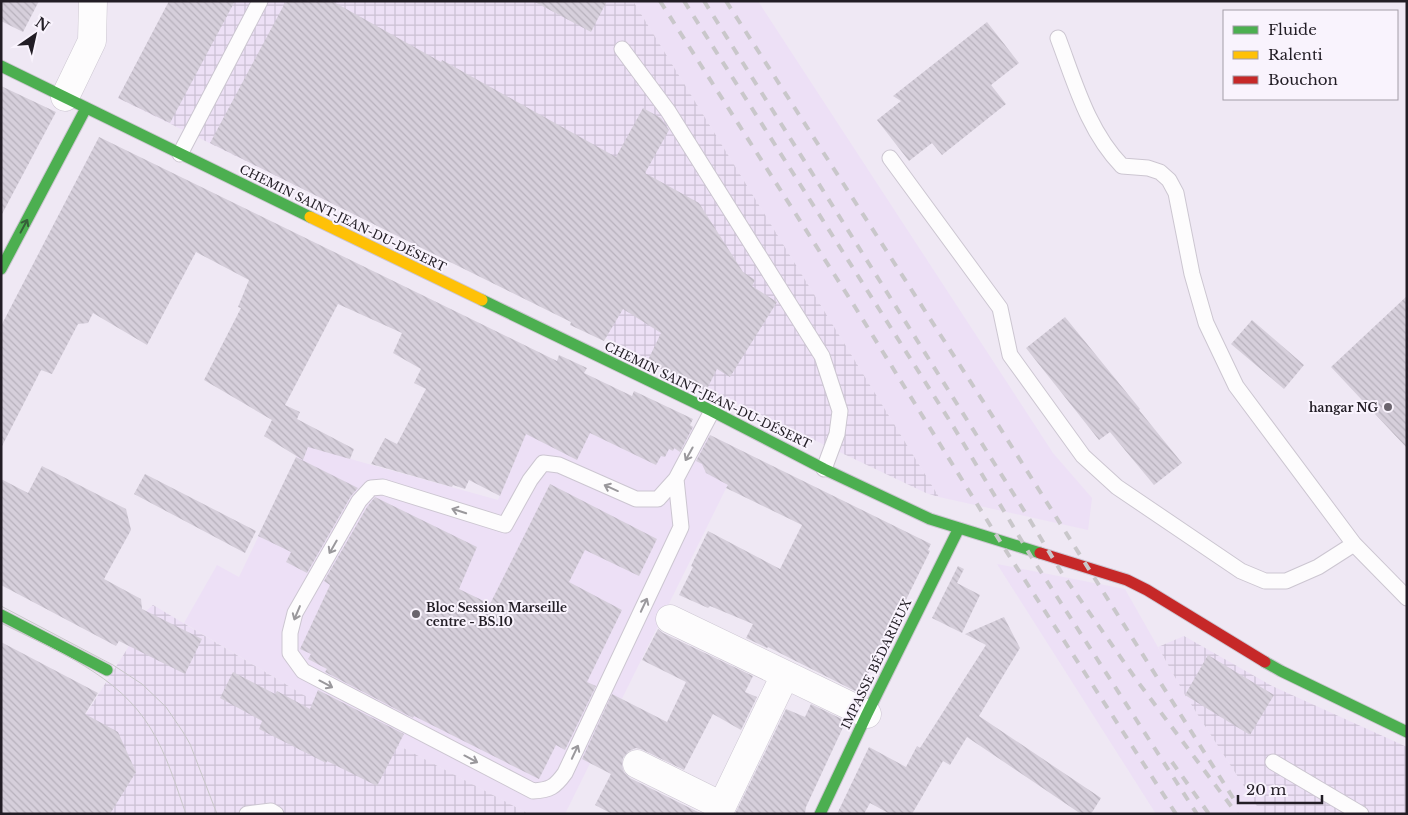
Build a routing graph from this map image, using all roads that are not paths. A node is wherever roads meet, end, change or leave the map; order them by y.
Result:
1 (93, 1) edge
2 (260, 1) edge
3 (1058, 38) dead end
4 (622, 49) dead end
5 (1, 66) edge
6 (75, 102) junction
7 (180, 154) junction
8 (890, 158) dead end
9 (1, 269) edge
10 (712, 411) junction
11 (824, 469) junction
12 (676, 479) junction
13 (959, 528) junction
14 (1354, 544) junction
15 (1407, 598) edge
16 (1, 615) edge
17 (670, 619) dead end
18 (107, 670) dead end
19 (785, 674) junction
20 (867, 714) junction
21 (1407, 732) edge
22 (1273, 762) dead end
23 (637, 764) dead end
24 (273, 813) edge
25 (248, 814) edge
26 (820, 814) edge
27 (1361, 814) edge

1 - 6 street
2 - 7 lane
3 - 14 lane
4 - 11 lane
5 - 6 street, CHEMIN SAINT-JEAN-DU-DÉSERT
6 - 7 street, CHEMIN SAINT-JEAN-DU-DÉSERT
9 -> 6 street
7 - 10 street, CHEMIN SAINT-JEAN-DU-DÉSERT
8 - 14 lane
10 - 11 street, CHEMIN SAINT-JEAN-DU-DÉSERT
10 -> 12 lane
11 - 13 street, CHEMIN SAINT-JEAN-DU-DÉSERT
12 -> 12 lane
13 - 20 street, IMPASSE BÉDARIEUX
13 - 21 street, CHEMIN SAINT-JEAN-DU-DÉSERT
14 - 15 lane
16 - 18 street
17 - 19 street
19 - 20 street
19 - 23 street
20 - 26 street, IMPASSE BÉDARIEUX
22 - 27 lane
24 - 25 lane

